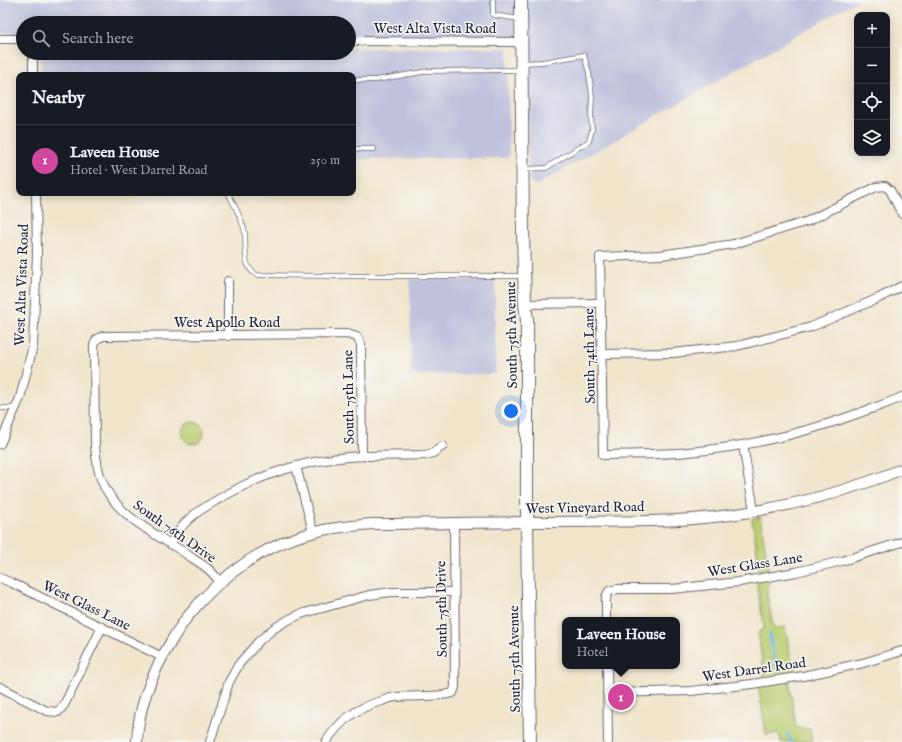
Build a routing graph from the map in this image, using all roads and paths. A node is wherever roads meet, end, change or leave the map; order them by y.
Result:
1 (493, 0) edge
2 (521, 0) edge
3 (522, 20) junction
4 (0, 39) edge
5 (16, 39) edge
6 (356, 41) edge
7 (522, 42) junction
8 (33, 60) edge
9 (522, 67) junction
10 (33, 72) edge
11 (356, 80) edge
12 (356, 149) edge
13 (374, 149) dead end
14 (523, 169) junction
15 (36, 196) edge
16 (230, 196) edge
17 (902, 214) edge
18 (524, 276) junction
19 (228, 281) dead end
20 (902, 286) edge
21 (601, 303) junction
22 (525, 304) junction
23 (228, 336) junction
24 (357, 337) joint
25 (97, 339) joint
26 (602, 354) junction
27 (902, 397) edge
28 (0, 408) edge
29 (16, 408) junction
30 (0, 444) edge
31 (743, 445) junction
32 (443, 446) dead end
33 (362, 456) junction
34 (296, 466) junction
35 (902, 469) edge
36 (754, 511) junction
37 (527, 522) junction
38 (454, 523) junction
39 (313, 532) junction
40 (902, 542) edge
41 (170, 544) junction
42 (266, 550) joint
43 (0, 578) edge
44 (220, 582) junction
45 (454, 592) junction
46 (606, 617) edge
47 (102, 627) junction
48 (902, 651) edge
49 (162, 657) junction
50 (607, 669) edge
51 (0, 687) edge
52 (607, 693) junction
53 (137, 742) edge
54 (210, 742) edge
55 (326, 742) edge
56 (530, 742) edge
57 (608, 742) edge

1 - 3 lane
2 - 3 main road, South 75th Avenue
3 - 7 main road, South 75th Avenue
4 - 5 street
6 - 7 street, West Alta Vista Road
7 - 9 main road, South 75th Avenue
8 - 10 street
9 - 11 lane
9 - 14 main road, South 75th Avenue
9 - 14 lane
12 - 13 lane
14 - 18 main road, South 75th Avenue
15 - 29 street, West Alta Vista Road
16 - 18 lane
17 - 21 street, South 74th Lane
18 - 22 main road, South 75th Avenue
19 - 23 street
20 - 26 street
21 - 22 street
21 - 26 street, South 74th Lane
22 - 37 main road, South 75th Avenue
23 - 24 street, West Apollo Road
23 - 25 street, West Apollo Road
24 - 33 street, South 75th Lane
25 - 41 street, South 76th Drive
26 - 31 street, South 74th Lane
27 - 31 street
28 - 29 lane
29 - 30 street, West Alta Vista Road
31 - 36 street
32 - 33 street
33 - 34 street
34 - 39 street
34 - 41 street
35 - 36 street, West Vineyard Road
36 - 37 street, West Vineyard Road
37 - 38 street, West Vineyard Road
37 - 56 main road, South 75th Avenue
38 - 39 street, West Vineyard Road
38 - 45 street, South 75th Drive
39 - 42 street, West Vineyard Road
40 - 46 street, West Glass Lane
41 - 44 street, South 76th Drive
42 - 44 street, South 76th Drive
43 - 47 street, West Glass Lane
44 - 49 street, South 76th Drive
45 - 54 street
45 - 55 street, South 75th Drive
47 - 49 street, West Glass Lane
47 - 51 street
48 - 52 street, West Darrel Road
49 - 53 street, South 76th Drive
50 - 52 street
52 - 57 street

